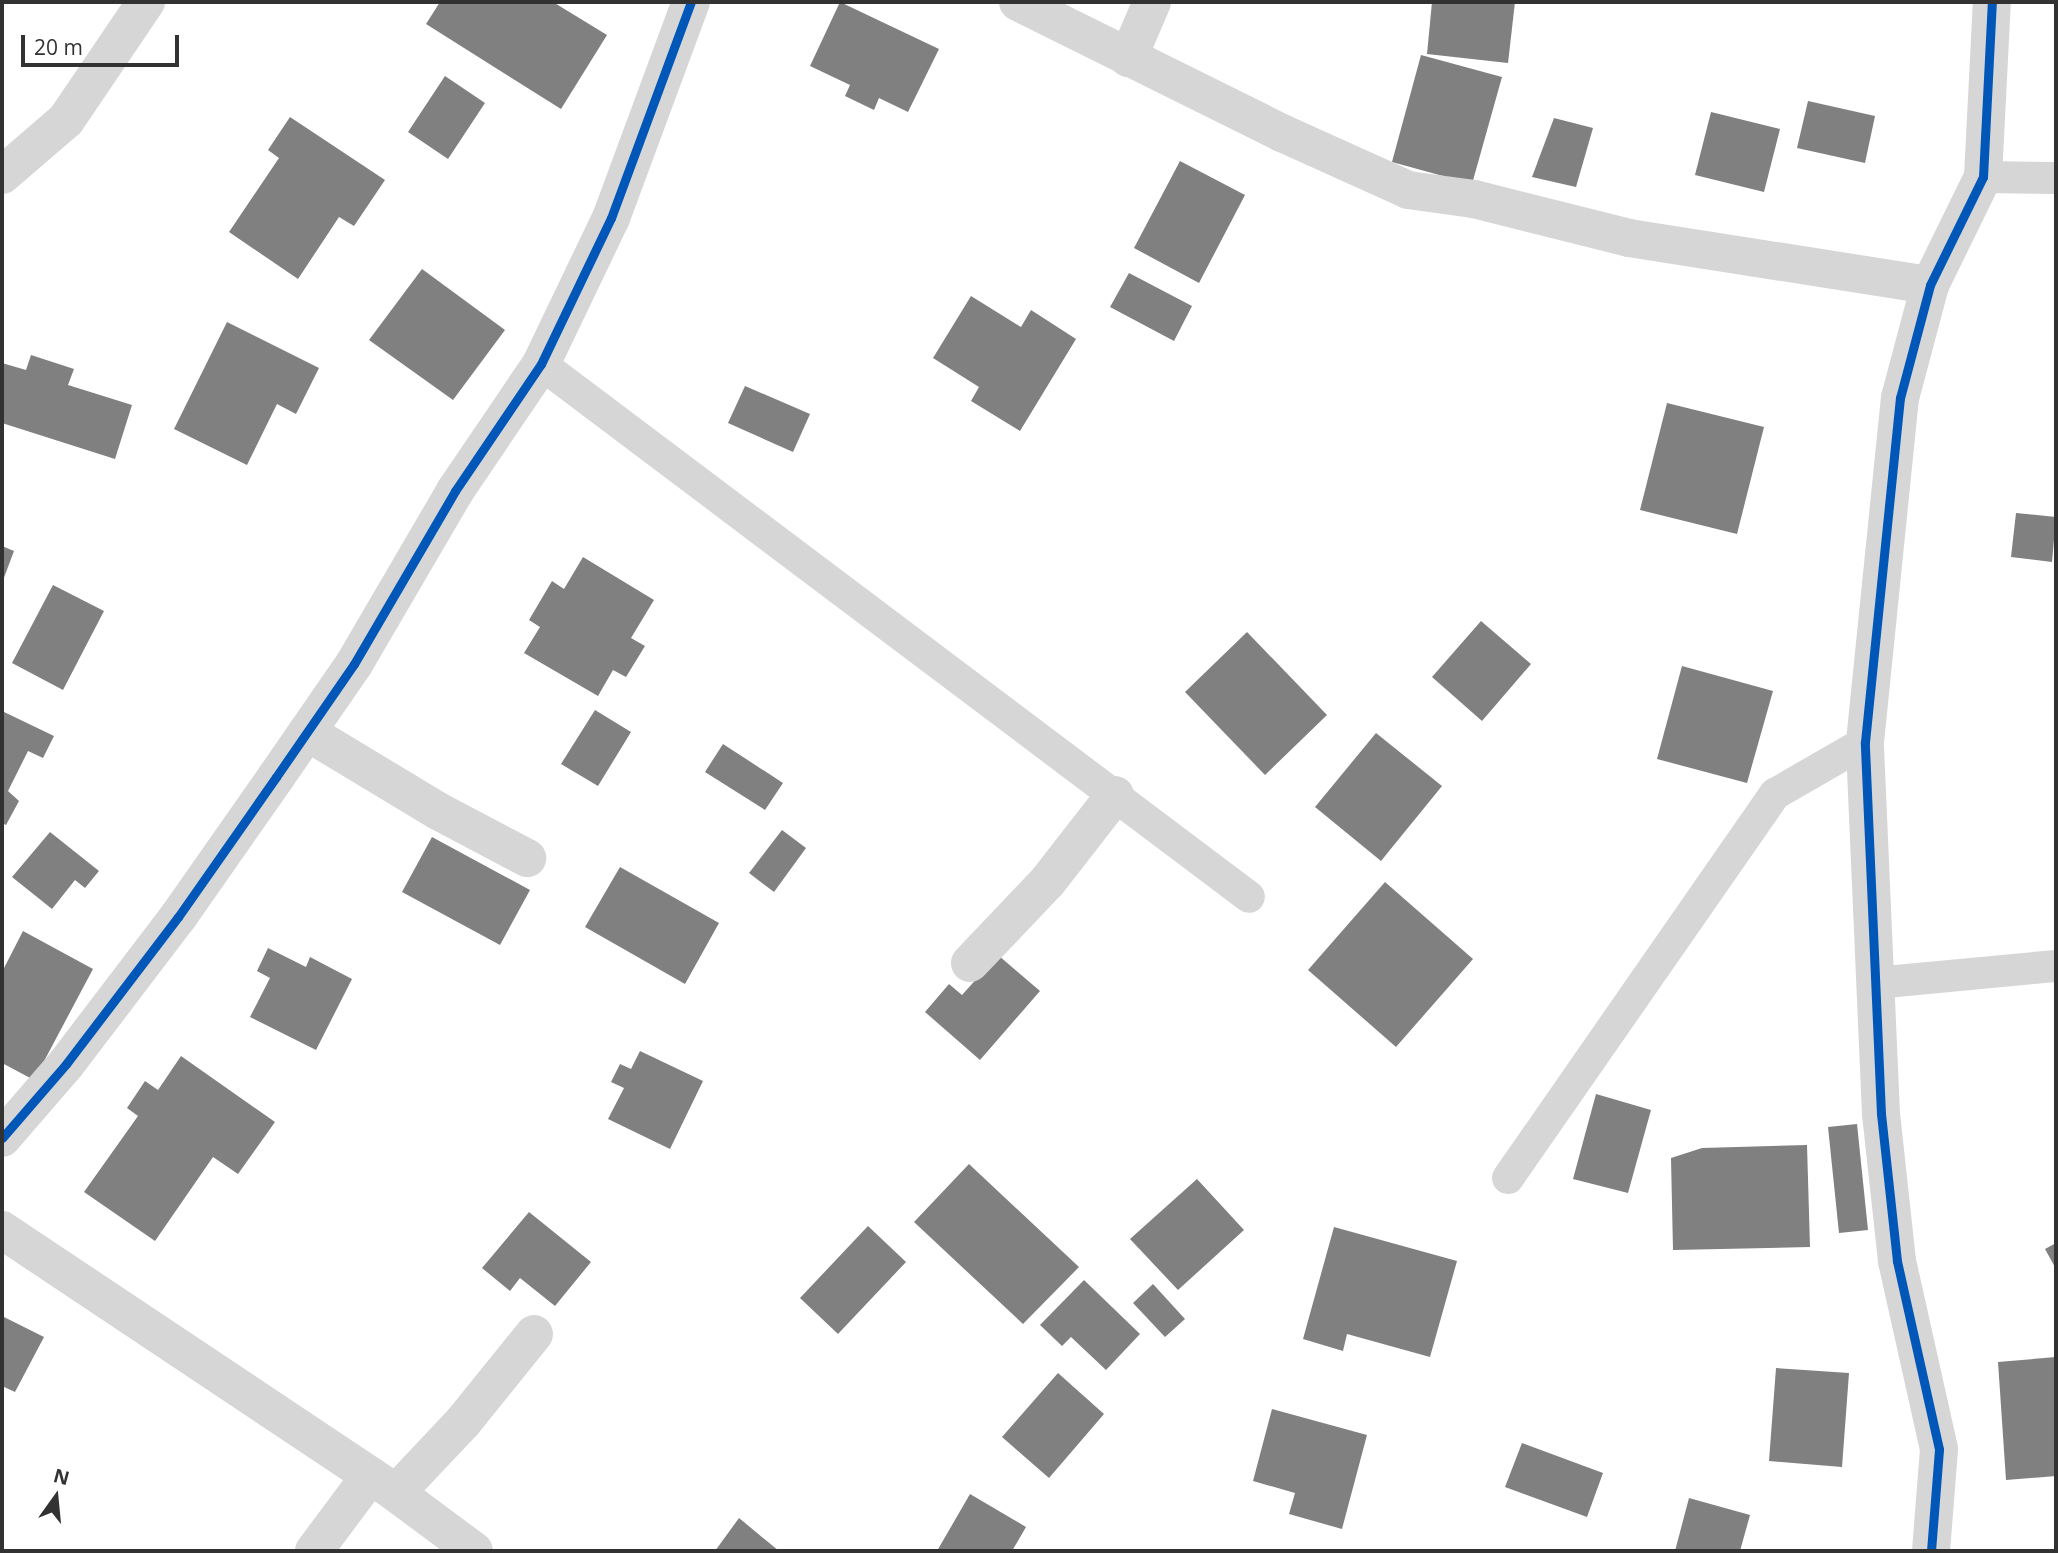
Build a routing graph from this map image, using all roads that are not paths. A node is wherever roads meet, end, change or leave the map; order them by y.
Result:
1 (146, 2) edge
2 (691, 2) edge
3 (1018, 2) edge
4 (1152, 2) edge
5 (1992, 2) edge
6 (1128, 58) junction
7 (2, 175) edge
8 (1983, 177) junction
9 (2056, 178) edge
10 (1930, 285) junction
11 (541, 363) junction
12 (307, 732) junction
13 (1865, 742) junction
14 (1115, 795) junction
15 (527, 858) dead end
16 (1249, 897) dead end
17 (970, 963) dead end
18 (2056, 966) edge
19 (1875, 983) junction
20 (2, 1138) edge
21 (1508, 1178) dead end
22 (2, 1230) edge
23 (534, 1334) dead end
24 (383, 1484) junction
25 (314, 1551) edge
26 (474, 1551) edge
27 (1931, 1551) edge

1 - 7 street
2 - 11 street
3 - 6 street
4 - 6 street
5 - 8 street
6 - 10 street
8 - 9 lane
8 - 10 street
10 - 13 street
11 - 12 street
11 - 14 lane
12 - 15 street
12 - 20 street
13 - 19 street
13 - 21 lane
14 - 16 lane
14 - 17 street
18 - 19 lane
19 - 27 street
22 - 24 street
23 - 24 street
24 - 25 street
24 - 26 street

